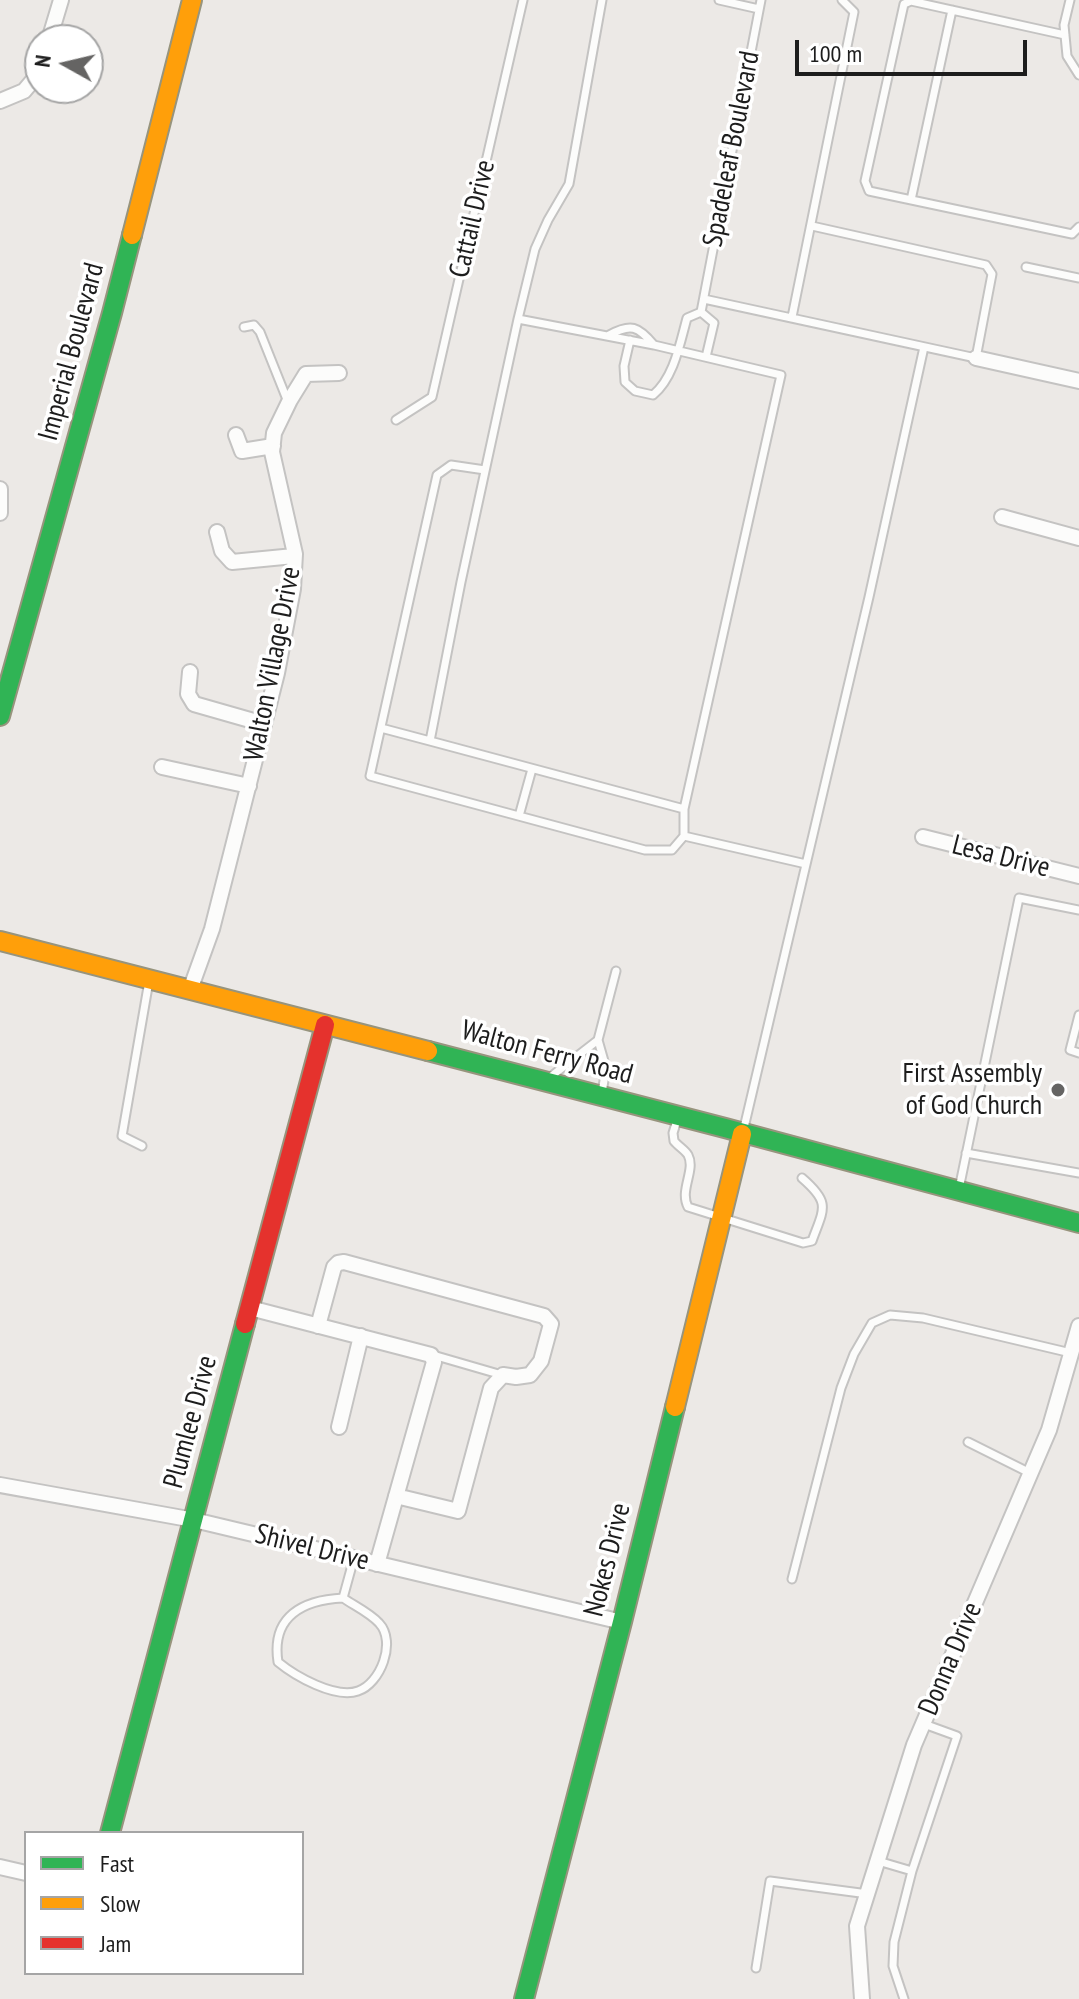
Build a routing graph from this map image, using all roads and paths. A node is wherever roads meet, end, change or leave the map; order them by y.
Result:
1 (61, 0) edge
2 (192, 0) edge
3 (523, 0) edge
4 (602, 0) edge
5 (719, 0) edge
6 (842, 0) edge
7 (1070, 0) edge
8 (760, 4) edge
9 (952, 10) junction
10 (54, 24) edge
11 (1065, 35) junction
12 (1079, 75) edge
13 (24, 91) edge
14 (0, 101) edge
15 (911, 200) junction
16 (812, 226) junction
17 (1079, 227) edge
18 (1026, 267) dead end
19 (1079, 278) edge
20 (704, 299) junction
21 (701, 312) junction
22 (792, 317) junction
23 (518, 319) junction
24 (244, 327) dead end
25 (608, 336) junction
26 (630, 340) junction
27 (654, 345) junction
28 (924, 347) junction
29 (678, 351) junction
30 (706, 357) junction
31 (976, 358) junction
32 (339, 373) dead end
33 (1079, 381) edge
34 (288, 404) junction
35 (396, 420) dead end
36 (236, 435) dead end
37 (273, 446) junction
38 (485, 470) junction
39 (0, 489) edge
40 (0, 513) edge
41 (1002, 517) dead end
42 (217, 532) dead end
43 (1079, 538) edge
44 (294, 556) junction
45 (190, 672) dead end
46 (0, 716) edge
47 (264, 724) junction
48 (381, 728) junction
49 (430, 741) junction
50 (162, 767) dead end
51 (532, 769) junction
52 (249, 786) junction
53 (684, 809) junction
54 (519, 816) junction
55 (684, 836) junction
56 (923, 837) dead end
57 (806, 864) junction
58 (1079, 876) edge
59 (1078, 907) edge
60 (0, 941) edge
61 (616, 971) dead end
62 (150, 979) junction
63 (190, 990) junction
64 (1079, 1015) edge
65 (325, 1025) junction
66 (598, 1040) junction
67 (1079, 1053) edge
68 (545, 1082) junction
69 (602, 1097) junction
70 (678, 1116) junction
71 (742, 1134) junction
72 (142, 1146) dead end
73 (966, 1153) junction
74 (1079, 1173) edge
75 (802, 1178) dead end
76 (958, 1191) junction
77 (721, 1219) junction
78 (1079, 1223) edge
79 (250, 1308) junction
80 (318, 1326) junction
81 (1079, 1326) edge
82 (361, 1336) junction
83 (1071, 1353) junction
84 (431, 1355) junction
85 (503, 1375) junction
86 (339, 1427) dead end
87 (968, 1442) dead end
88 (1030, 1473) junction
89 (0, 1485) edge
90 (396, 1496) junction
91 (194, 1520) junction
92 (354, 1558) junction
93 (377, 1564) junction
94 (792, 1579) dead end
95 (343, 1598) junction
96 (622, 1622) junction
97 (923, 1724) junction
98 (111, 1831) edge
99 (878, 1861) junction
100 (0, 1867) edge
101 (912, 1871) junction
102 (24, 1873) edge
103 (868, 1894) junction
104 (756, 1968) dead end
105 (524, 1999) edge
106 (862, 1999) edge
107 (904, 1999) edge

1 - 10 street
2 - 46 street, Imperial Boulevard
3 - 35 lane, Cattail Drive
4 - 23 lane
5 - 8 lane
6 - 16 lane
7 - 11 lane
8 - 20 lane, Spadeleaf Boulevard
9 - 11 lane
9 - 15 lane
9 - 15 lane
11 - 12 lane
13 - 14 street
15 - 17 lane
16 - 22 lane
16 - 31 lane
18 - 19 lane
20 - 21 lane, Spadeleaf Boulevard
20 - 22 lane
21 - 29 lane
21 - 30 lane
22 - 28 lane
23 - 25 lane
23 - 38 lane
24 - 34 lane
25 - 26 lane
25 - 27 lane
26 - 27 lane
26 - 29 lane
27 - 29 lane
28 - 31 lane
28 - 57 lane
29 - 30 lane
30 - 53 lane
31 - 33 street
32 - 34 street, Walton Village Drive
34 - 37 street, Walton Village Drive
36 - 37 street
37 - 44 street, Walton Village Drive
38 - 48 lane
38 - 49 lane
39 - 40 street
41 - 43 street
42 - 44 street
44 - 47 street, Walton Village Drive
45 - 47 street
47 - 52 street, Walton Village Drive
48 - 49 lane
48 - 54 lane
49 - 51 lane
50 - 52 street
51 - 53 lane
51 - 54 lane
52 - 63 street, Walton Village Drive
53 - 55 lane
54 - 55 lane
55 - 57 lane
56 - 58 street, Lesa Drive
57 - 71 lane
59 - 73 lane
60 - 62 street, Walton Ferry Road
61 - 66 lane
62 - 63 street, Walton Ferry Road
62 - 72 lane
63 - 65 street, Walton Ferry Road
64 - 67 lane
65 - 68 street, Walton Ferry Road
65 - 79 street, Plumlee Drive
66 - 68 lane
66 - 69 lane
68 - 69 street, Walton Ferry Road
69 - 70 street, Walton Ferry Road
70 - 71 street, Walton Ferry Road
70 - 77 lane
71 - 76 street, Walton Ferry Road
71 - 77 street, Nokes Drive
73 - 74 lane
73 - 76 lane
75 - 77 lane
76 - 78 street, Walton Ferry Road
77 - 96 street, Nokes Drive
79 - 80 street
79 - 91 street, Plumlee Drive
80 - 82 street
80 - 85 street
81 - 83 street, Donna Drive
82 - 84 street
82 - 86 street
83 - 88 street, Donna Drive
83 - 94 lane
84 - 85 lane
84 - 90 street
85 - 90 street
87 - 88 lane
88 - 97 street, Donna Drive
89 - 91 street, Shivel Drive
90 - 93 street
91 - 92 street, Shivel Drive
91 - 98 street, Plumlee Drive
92 - 93 street, Shivel Drive
92 - 95 lane
93 - 96 street, Shivel Drive
95 - 95 lane
96 - 105 street, Nokes Drive
97 - 99 street, Donna Drive
97 - 101 lane
99 - 101 lane
99 - 103 street, Donna Drive
100 - 102 street
101 - 107 lane
103 - 104 lane
103 - 106 street, Donna Drive

